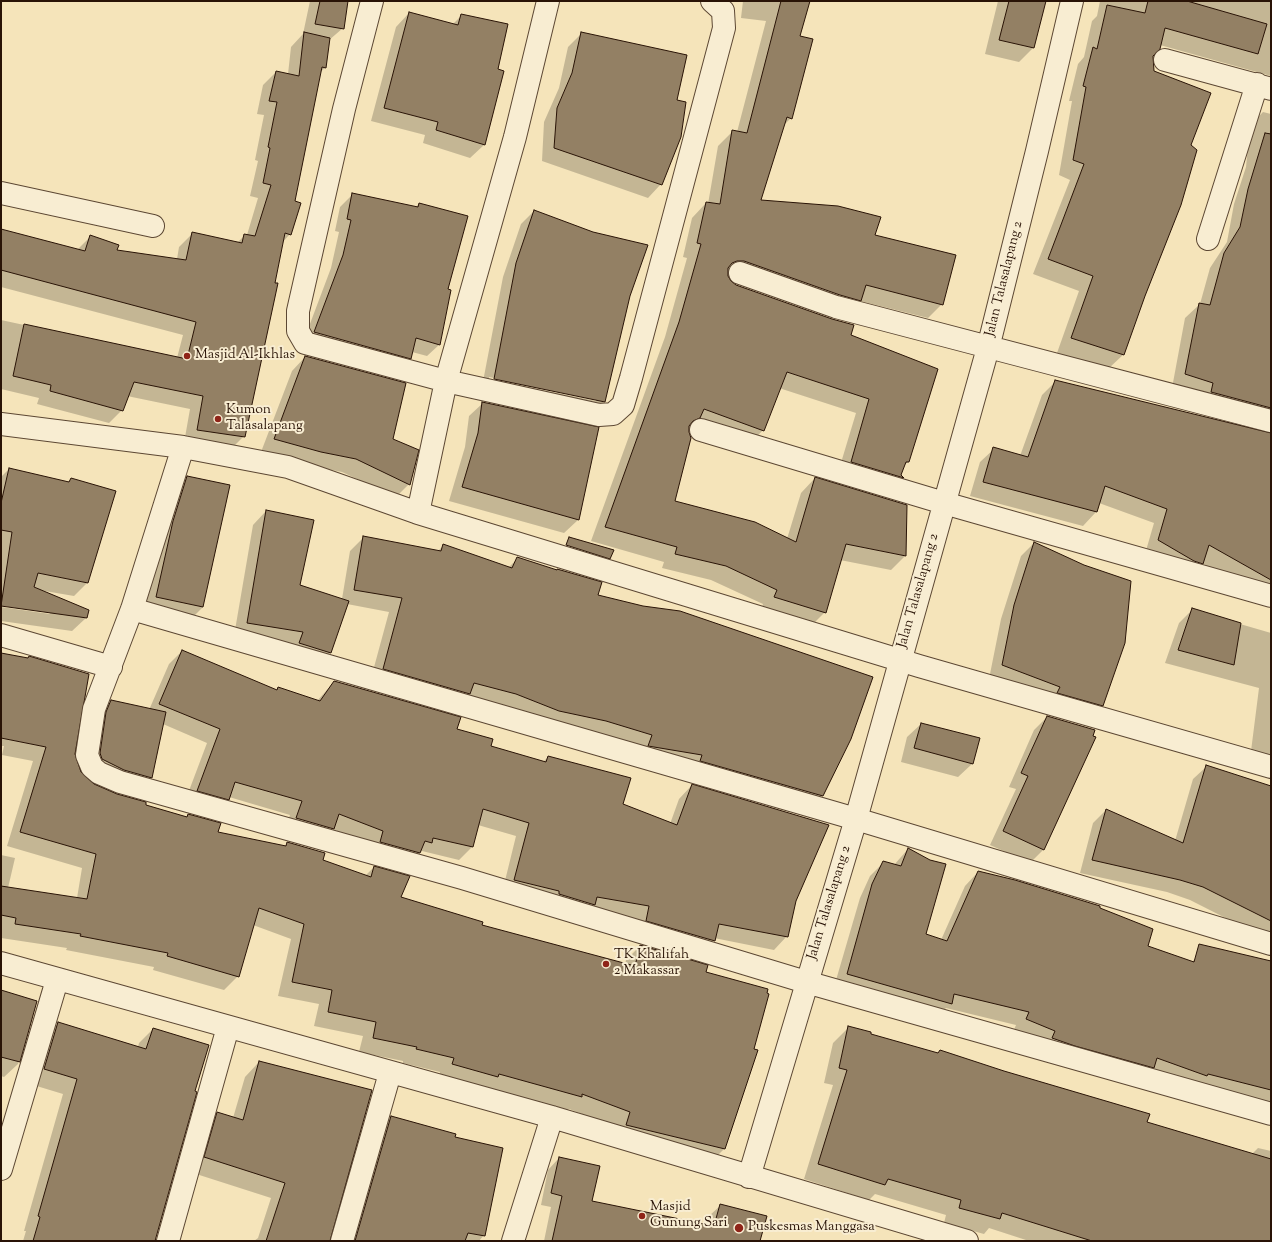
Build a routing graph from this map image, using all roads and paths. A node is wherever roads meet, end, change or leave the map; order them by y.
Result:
1 (372, 1) edge
2 (548, 1) edge
3 (712, 1) edge
4 (1072, 1) edge
5 (1165, 60) dead end
6 (1264, 86) edge
7 (1, 194) edge
8 (153, 226) dead end
9 (1208, 239) dead end
10 (740, 273) dead end
11 (988, 348) junction
12 (446, 381) junction
13 (1271, 421) edge
14 (1, 424) edge
15 (701, 430) dead end
16 (182, 447) junction
17 (944, 503) junction
18 (418, 514) junction
19 (1271, 596) edge
20 (132, 609) junction
21 (1, 635) edge
22 (899, 660) junction
23 (111, 667) junction
24 (1271, 767) edge
25 (856, 819) junction
26 (1271, 944) edge
27 (1, 963) edge
28 (57, 980) junction
29 (806, 982) junction
30 (228, 1027) junction
31 (390, 1073) junction
32 (1271, 1114) edge
33 (552, 1117) junction
34 (2, 1161) edge
35 (749, 1177) junction
36 (168, 1241) edge
37 (342, 1241) edge
38 (513, 1241) edge
39 (967, 1241) edge

1 - 12 street
2 - 12 street
3 - 12 street
4 - 11 street, Jalan Talasalapang 2
5 - 6 street
6 - 9 street
7 - 8 street
10 - 11 street
11 - 13 street
11 - 17 street, Jalan Talasalapang 2
12 - 18 street
14 - 16 street
15 - 17 street
16 - 18 street
16 - 20 street
17 - 19 street
17 - 22 street, Jalan Talasalapang 2
18 - 22 street
20 - 23 street
20 - 25 street
21 - 23 street
22 - 24 street
22 - 25 street, Jalan Talasalapang 2
23 - 29 street
25 - 26 street
25 - 29 street, Jalan Talasalapang 2
27 - 28 street
28 - 30 street
28 - 34 street
29 - 32 street
29 - 35 street, Jalan Talasalapang 2
30 - 31 street
30 - 36 street
31 - 33 street
31 - 37 street
33 - 35 street
33 - 38 street
35 - 39 street

